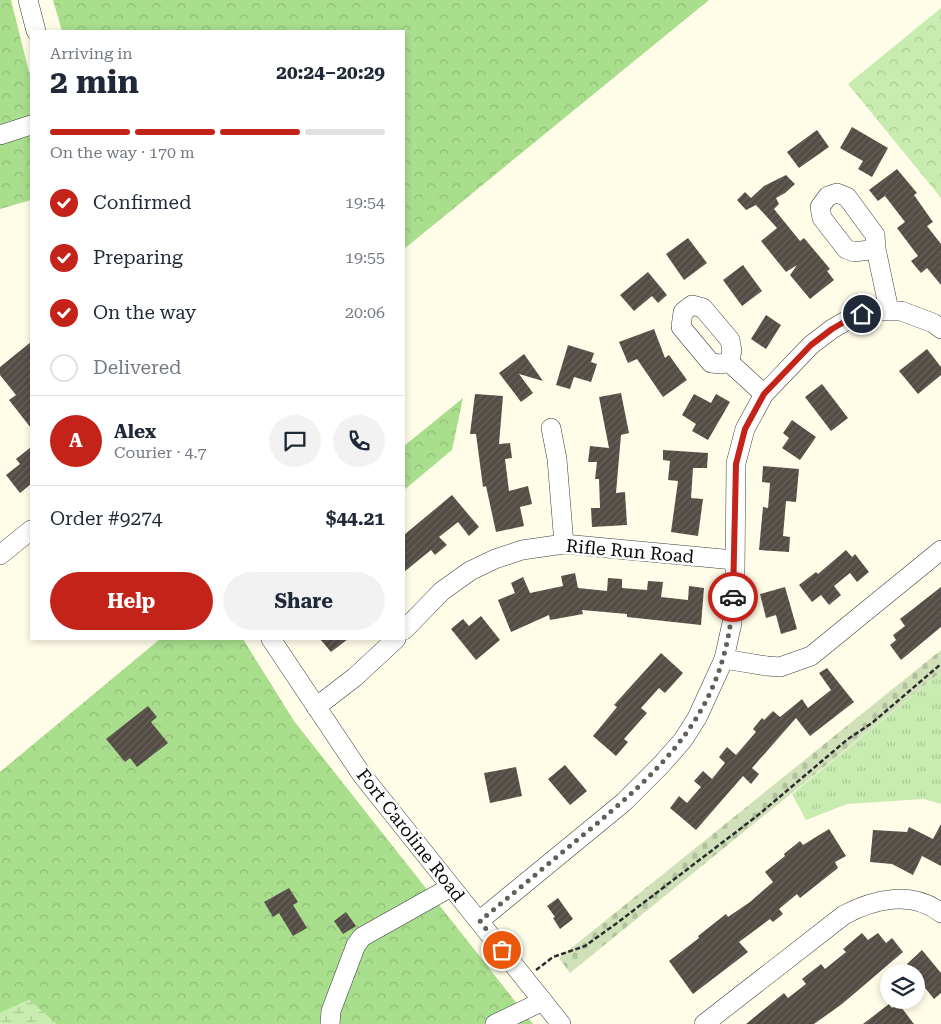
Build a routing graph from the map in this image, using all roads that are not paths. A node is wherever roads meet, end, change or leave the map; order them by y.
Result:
1 (28, 0) edge
2 (36, 30) edge
3 (30, 125) edge
4 (0, 135) edge
5 (876, 250) dead end
6 (889, 310) junction
7 (941, 329) edge
8 (729, 362) dead end
9 (764, 394) junction
10 (551, 428) dead end
11 (30, 531) edge
12 (564, 544) junction
13 (941, 550) edge
14 (0, 555) edge
15 (734, 560) junction
16 (405, 629) edge
17 (272, 640) edge
18 (395, 640) edge
19 (724, 659) junction
20 (316, 707) junction
21 (451, 887) junction
22 (941, 914) edge
23 (480, 921) junction
24 (543, 1001) junction
25 (330, 1024) edge
26 (495, 1024) edge
27 (561, 1024) edge
28 (704, 1024) edge

1 - 2 street
3 - 4 street
5 - 6 street
6 - 7 street
6 - 9 street
8 - 9 street
9 - 15 street
10 - 12 street
11 - 14 street
12 - 15 street, Rifle Run Road
12 - 16 street, Rifle Run Road
13 - 19 street
15 - 19 street
17 - 20 street, Fort Caroline Road
18 - 20 street
19 - 23 street
20 - 21 street, Fort Caroline Road
21 - 23 street, Fort Caroline Road
21 - 25 street
22 - 28 street
23 - 24 street, Fort Caroline Road
24 - 26 street
24 - 27 street, Fort Caroline Road

